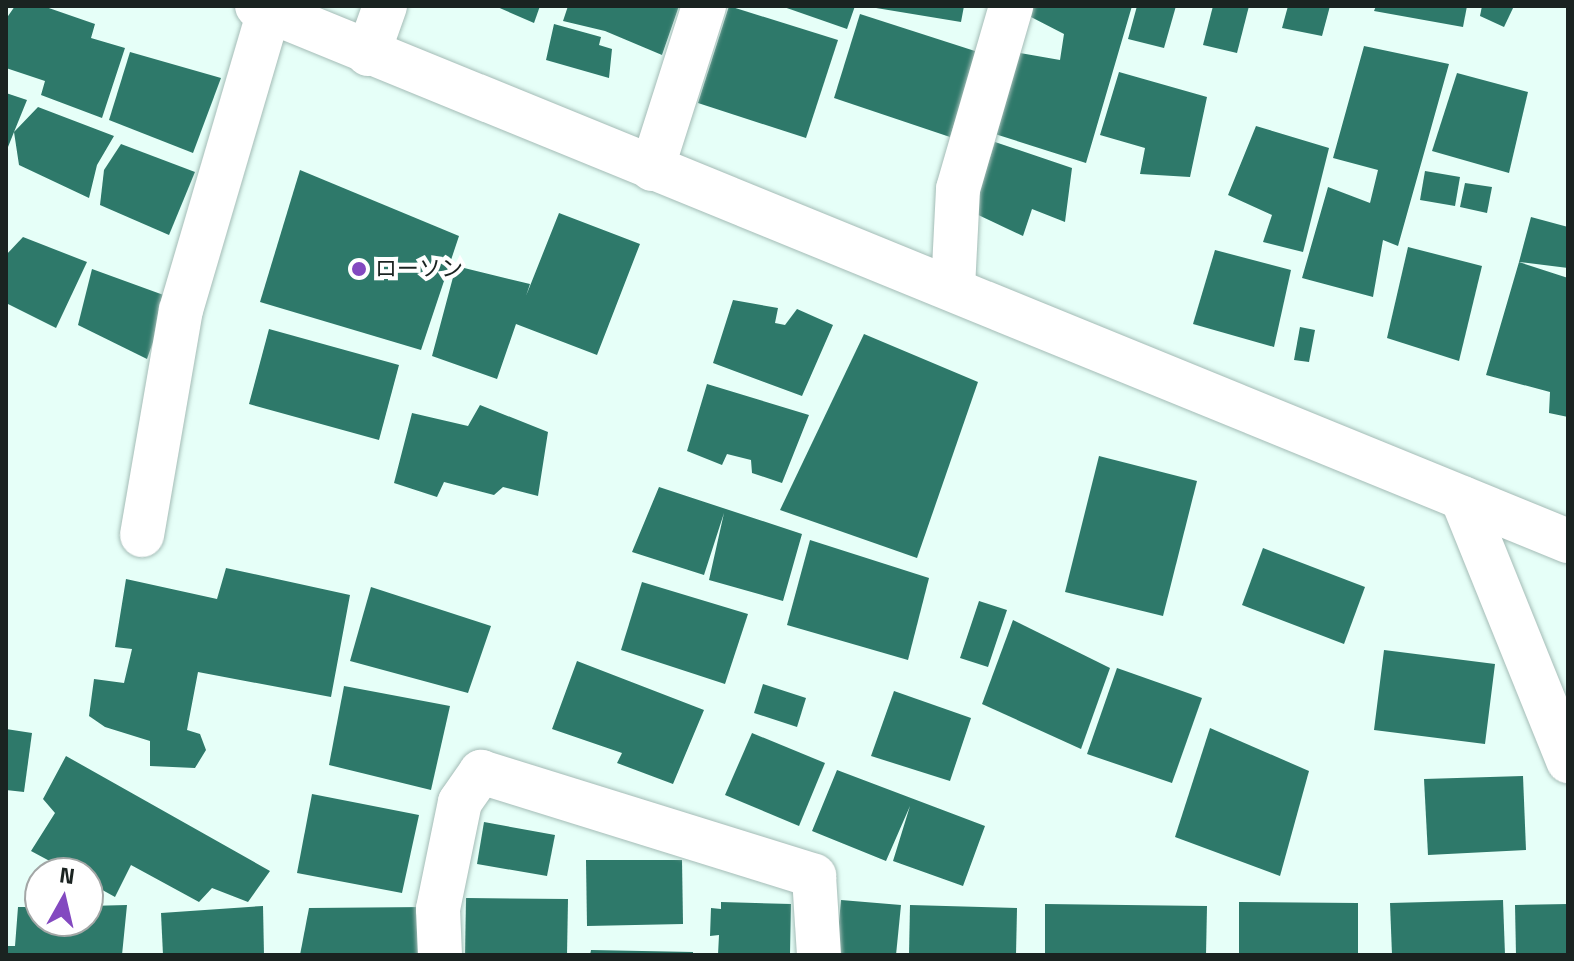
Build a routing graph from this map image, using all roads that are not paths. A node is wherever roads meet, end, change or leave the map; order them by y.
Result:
1 (385, 6) edge
2 (704, 6) edge
3 (1011, 6) edge
4 (263, 9) edge
5 (368, 54) junction
6 (652, 169) junction
7 (953, 288) junction
8 (1462, 498) junction
9 (142, 535) dead end
10 (1568, 541) edge
11 (1568, 761) edge
12 (440, 955) edge
13 (819, 955) edge

1 - 5 street
2 - 6 street
3 - 7 street
4 - 5 street
4 - 9 street
5 - 6 street
6 - 7 street
7 - 8 street
8 - 10 street
8 - 11 street
12 - 13 street

